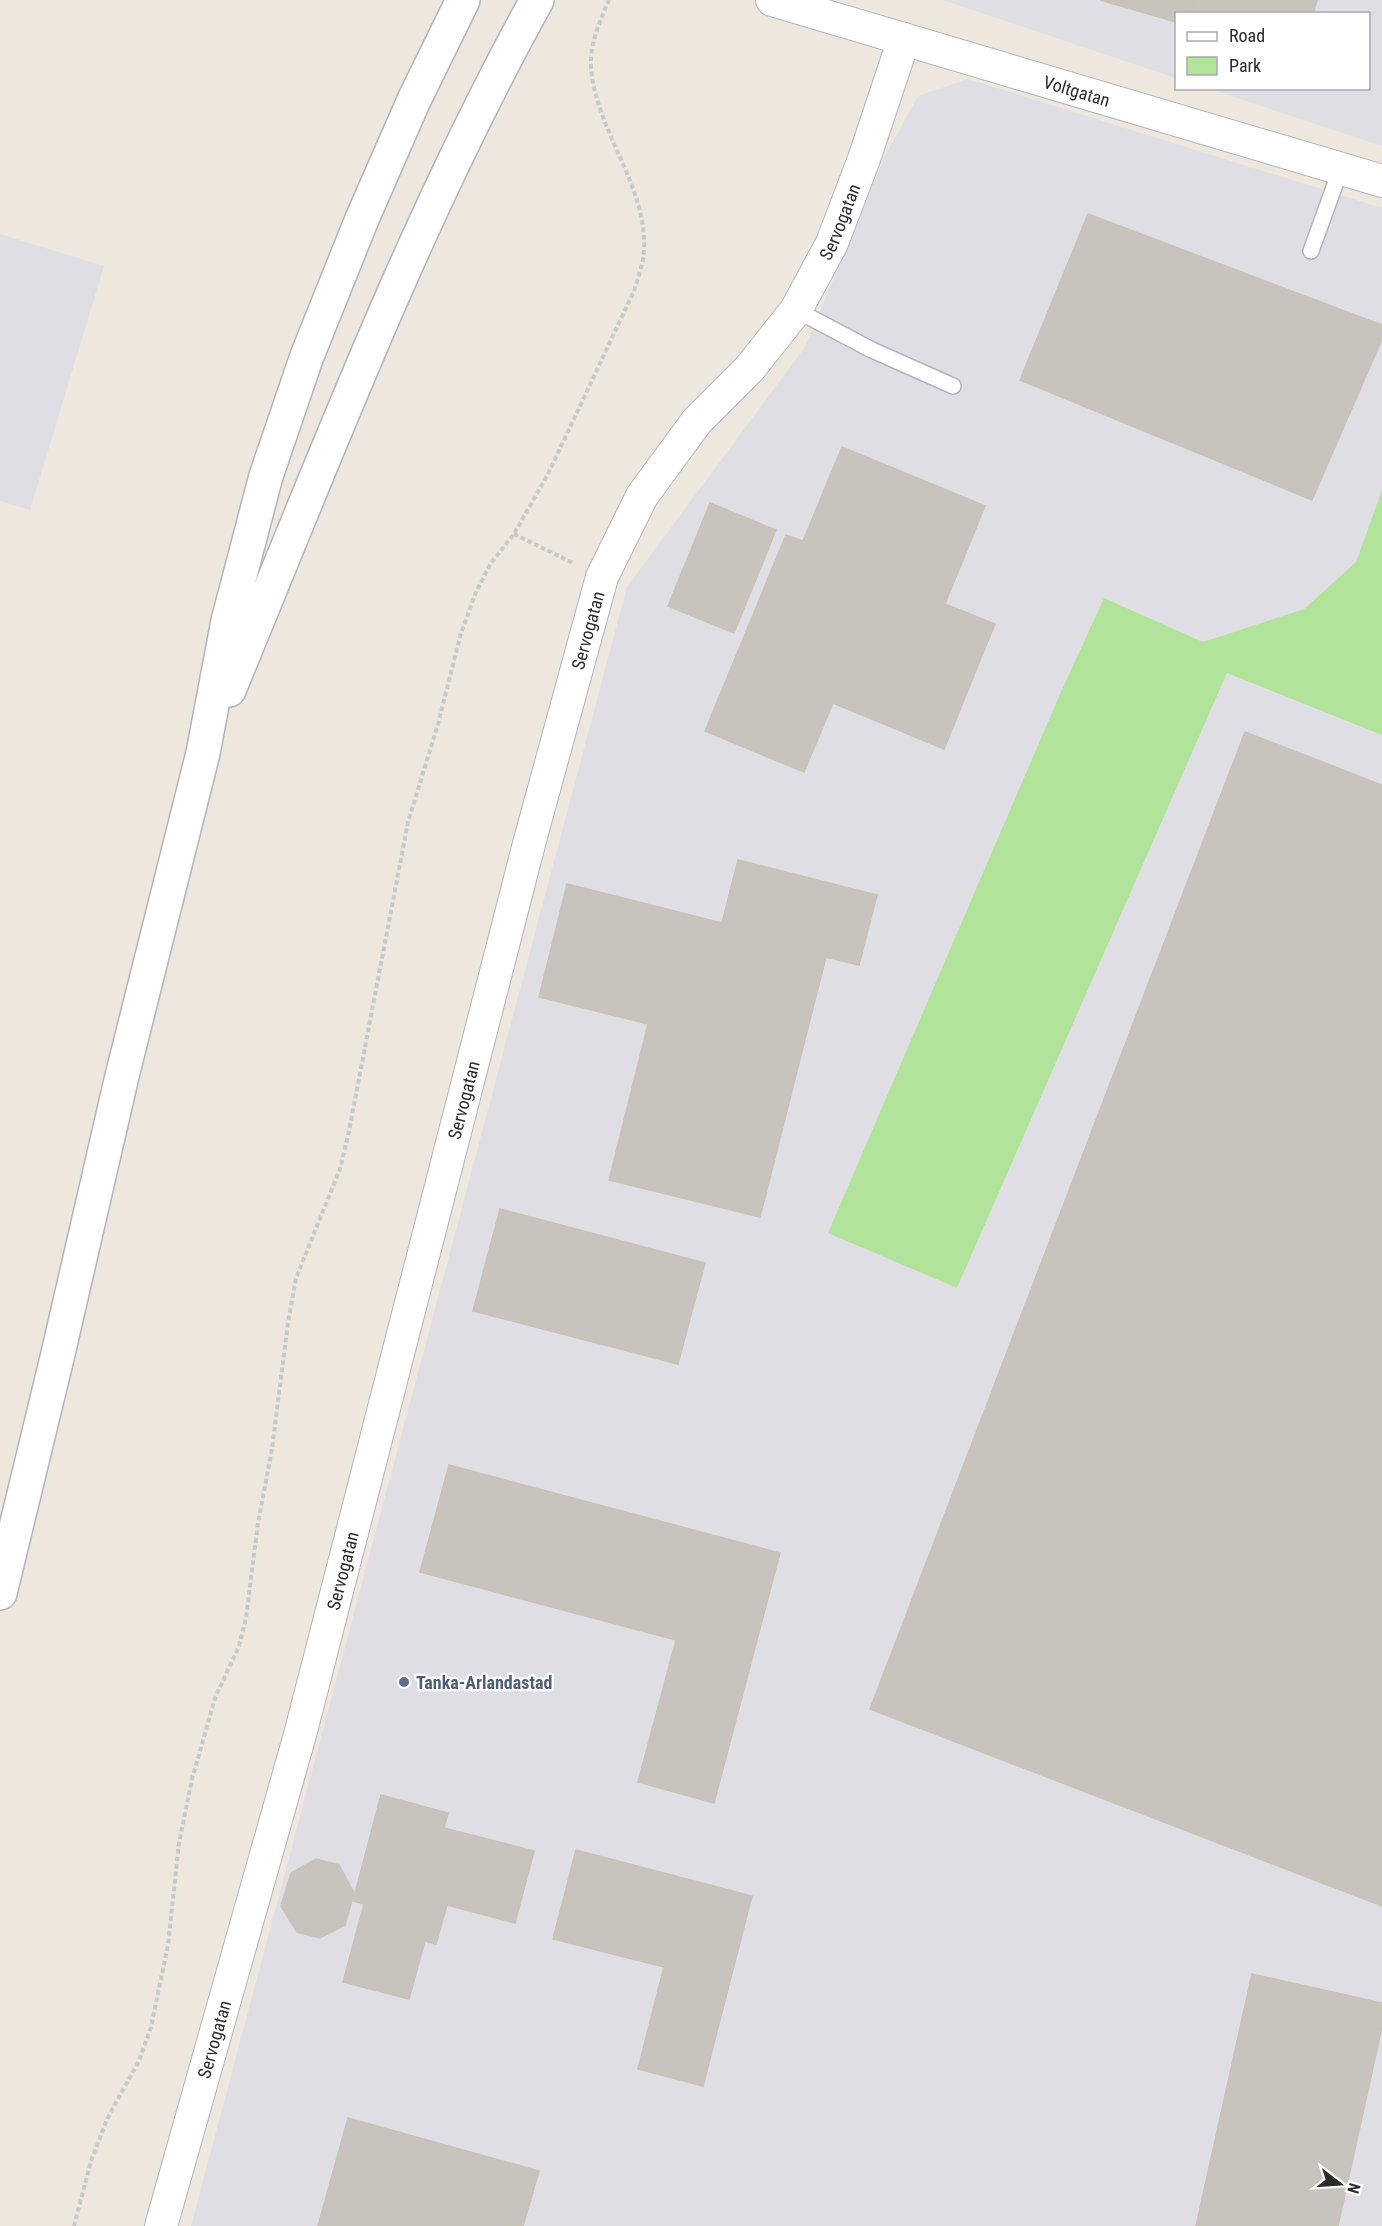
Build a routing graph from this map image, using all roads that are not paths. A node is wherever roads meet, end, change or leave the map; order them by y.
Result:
1 (463, 0) edge
2 (537, 0) edge
3 (772, 0) edge
4 (904, 39) junction
5 (1341, 168) junction
6 (1382, 181) edge
7 (1311, 251) dead end
8 (796, 310) junction
9 (953, 386) dead end
10 (203, 753) junction
11 (2, 1581) edge
12 (161, 2226) edge

1 - 10 main road
2 - 10 main road
3 - 4 street, Voltgatan
4 - 5 street, Voltgatan
4 - 8 street, Servogatan
5 - 6 street, Voltgatan
5 - 7 lane
8 - 9 lane
8 - 12 street, Servogatan
10 - 11 main road

